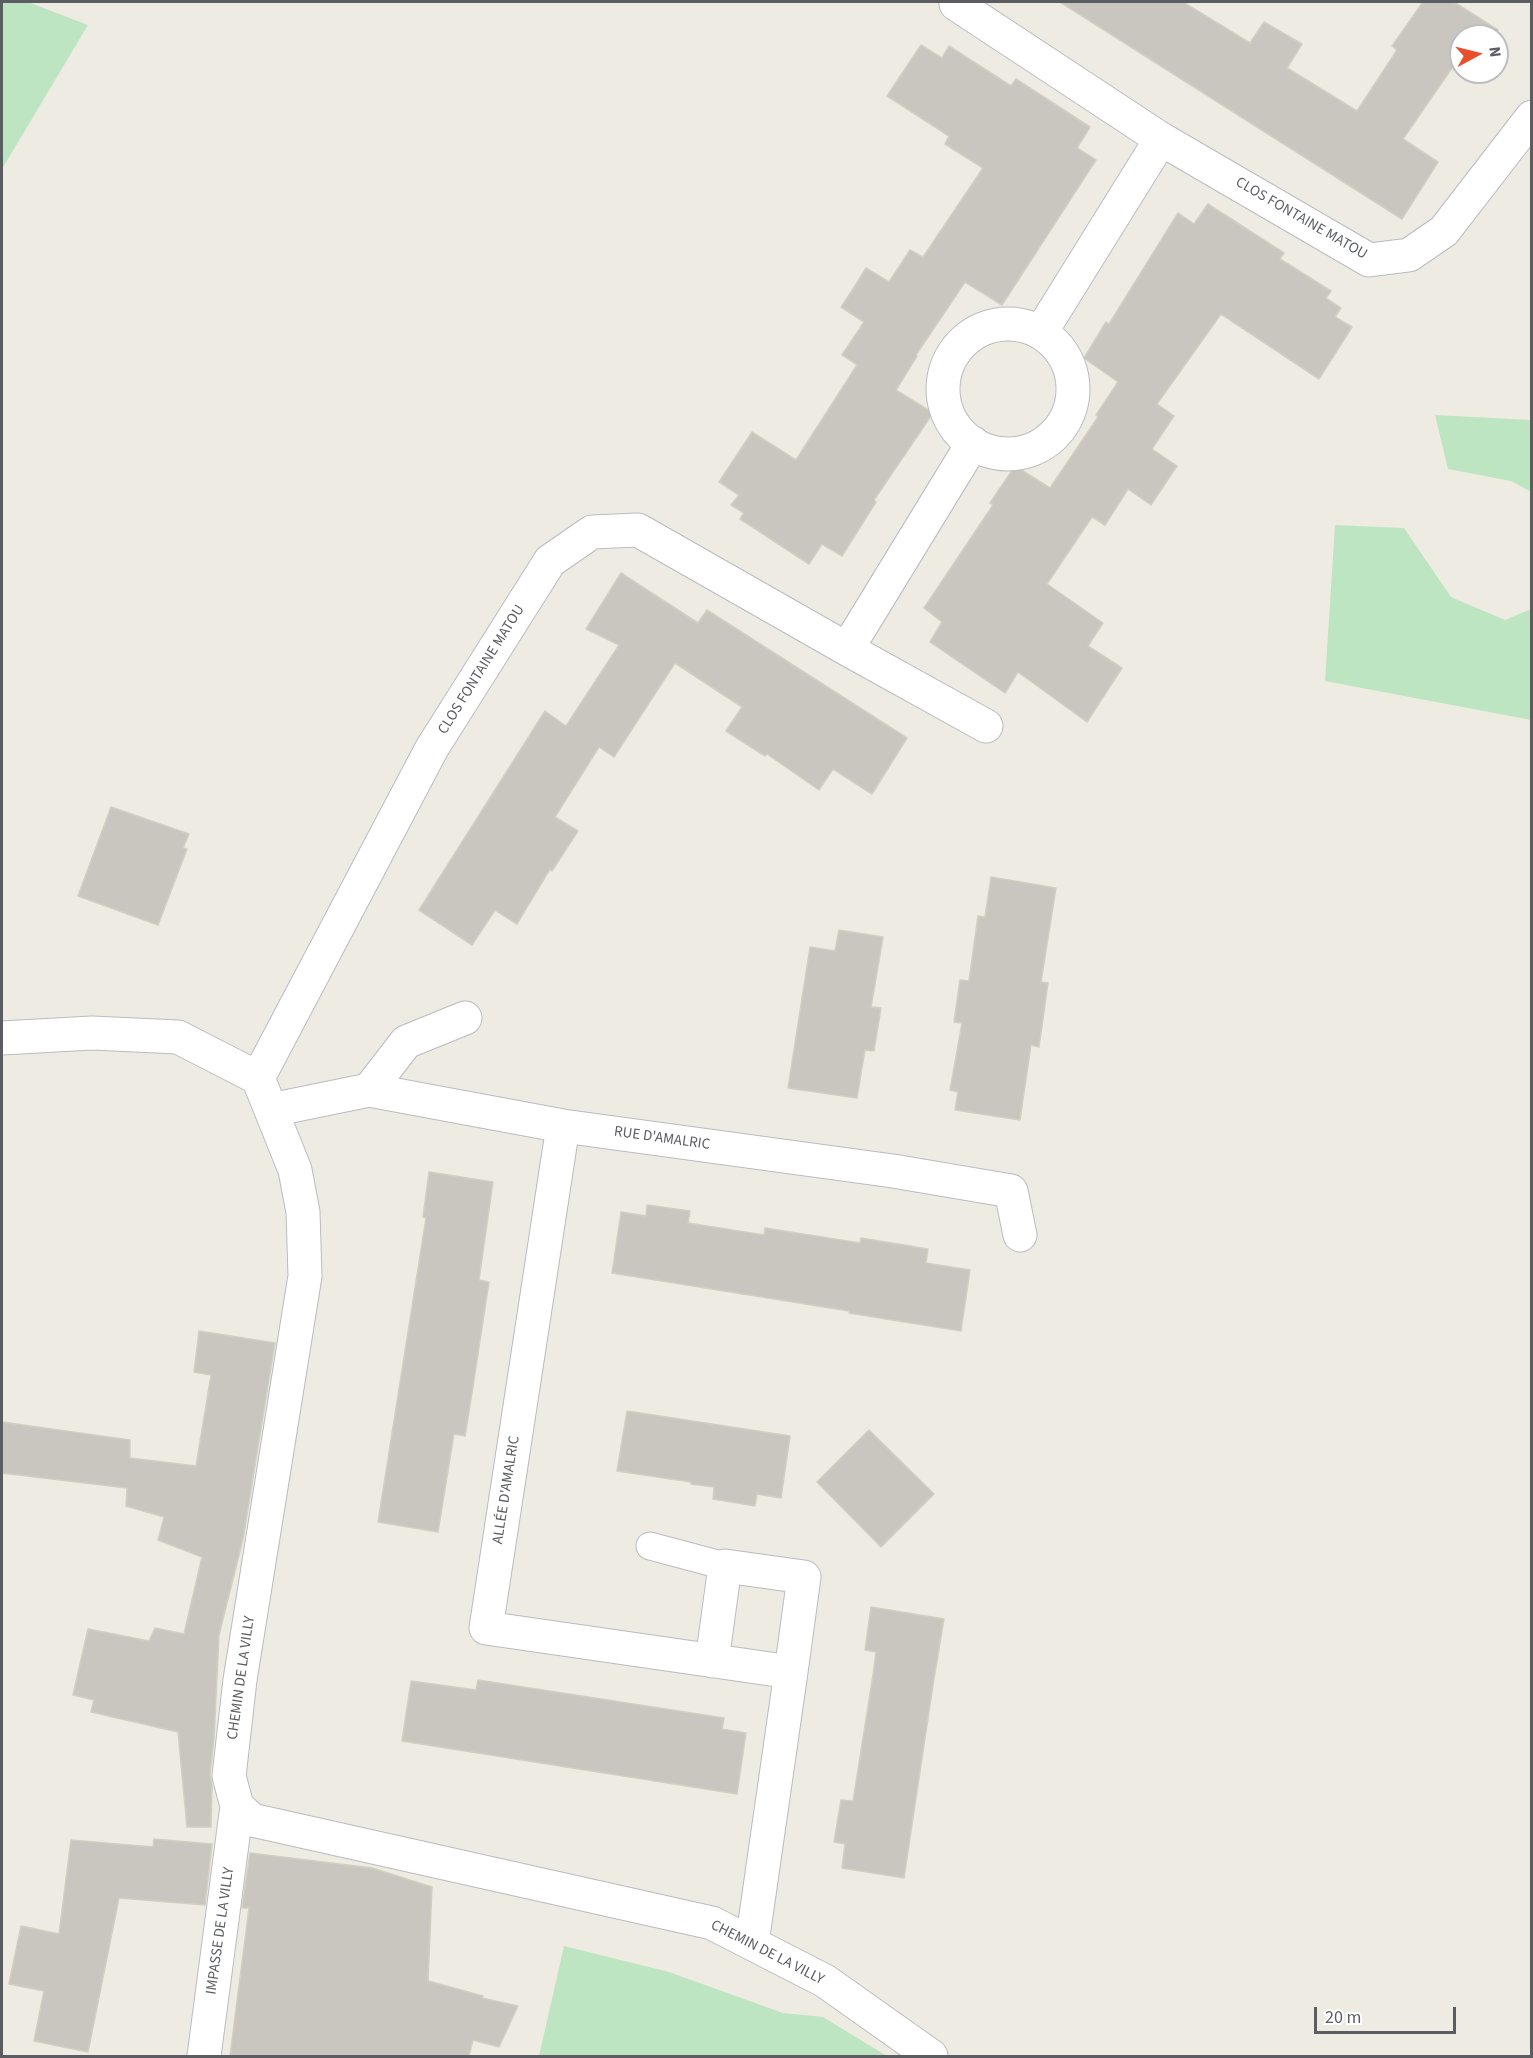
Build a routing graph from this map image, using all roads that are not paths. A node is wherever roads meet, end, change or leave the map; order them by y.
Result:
1 (956, 3) dead end
2 (1532, 117) edge
3 (1161, 139) junction
4 (1041, 332) junction
5 (973, 443) junction
6 (847, 650) junction
7 (986, 726) dead end
8 (465, 1018) dead end
9 (2, 1038) edge
10 (258, 1078) junction
11 (369, 1090) junction
12 (271, 1110) junction
13 (563, 1126) junction
14 (1020, 1235) dead end
15 (650, 1546) dead end
16 (725, 1566) junction
17 (712, 1660) junction
18 (791, 1672) junction
19 (237, 1806) junction
20 (752, 1943) junction
21 (204, 2056) edge
22 (931, 2056) edge

1 - 3 street, CLOS FONTAINE MATOU
2 - 3 street, CLOS FONTAINE MATOU
3 - 4 street
4 - 5 street
4 - 5 street
5 - 6 street
6 - 7 street, CLOS FONTAINE MATOU
6 - 10 street, CLOS FONTAINE MATOU
8 - 11 street
9 - 10 street
10 - 12 street, CHEMIN DE LA VILLY
11 - 12 street, RUE D'AMALRIC
11 - 13 street, RUE D'AMALRIC
12 - 19 street, CHEMIN DE LA VILLY
13 - 14 street, RUE D'AMALRIC
13 - 17 street, ALLÉE D'AMALRIC
15 - 16 lane
16 - 17 street
16 - 18 street
17 - 18 street, ALLÉE D'AMALRIC
18 - 20 street
19 - 20 street, CHEMIN DE LA VILLY
19 - 21 street, IMPASSE DE LA VILLY
20 - 22 street, CHEMIN DE LA VILLY

